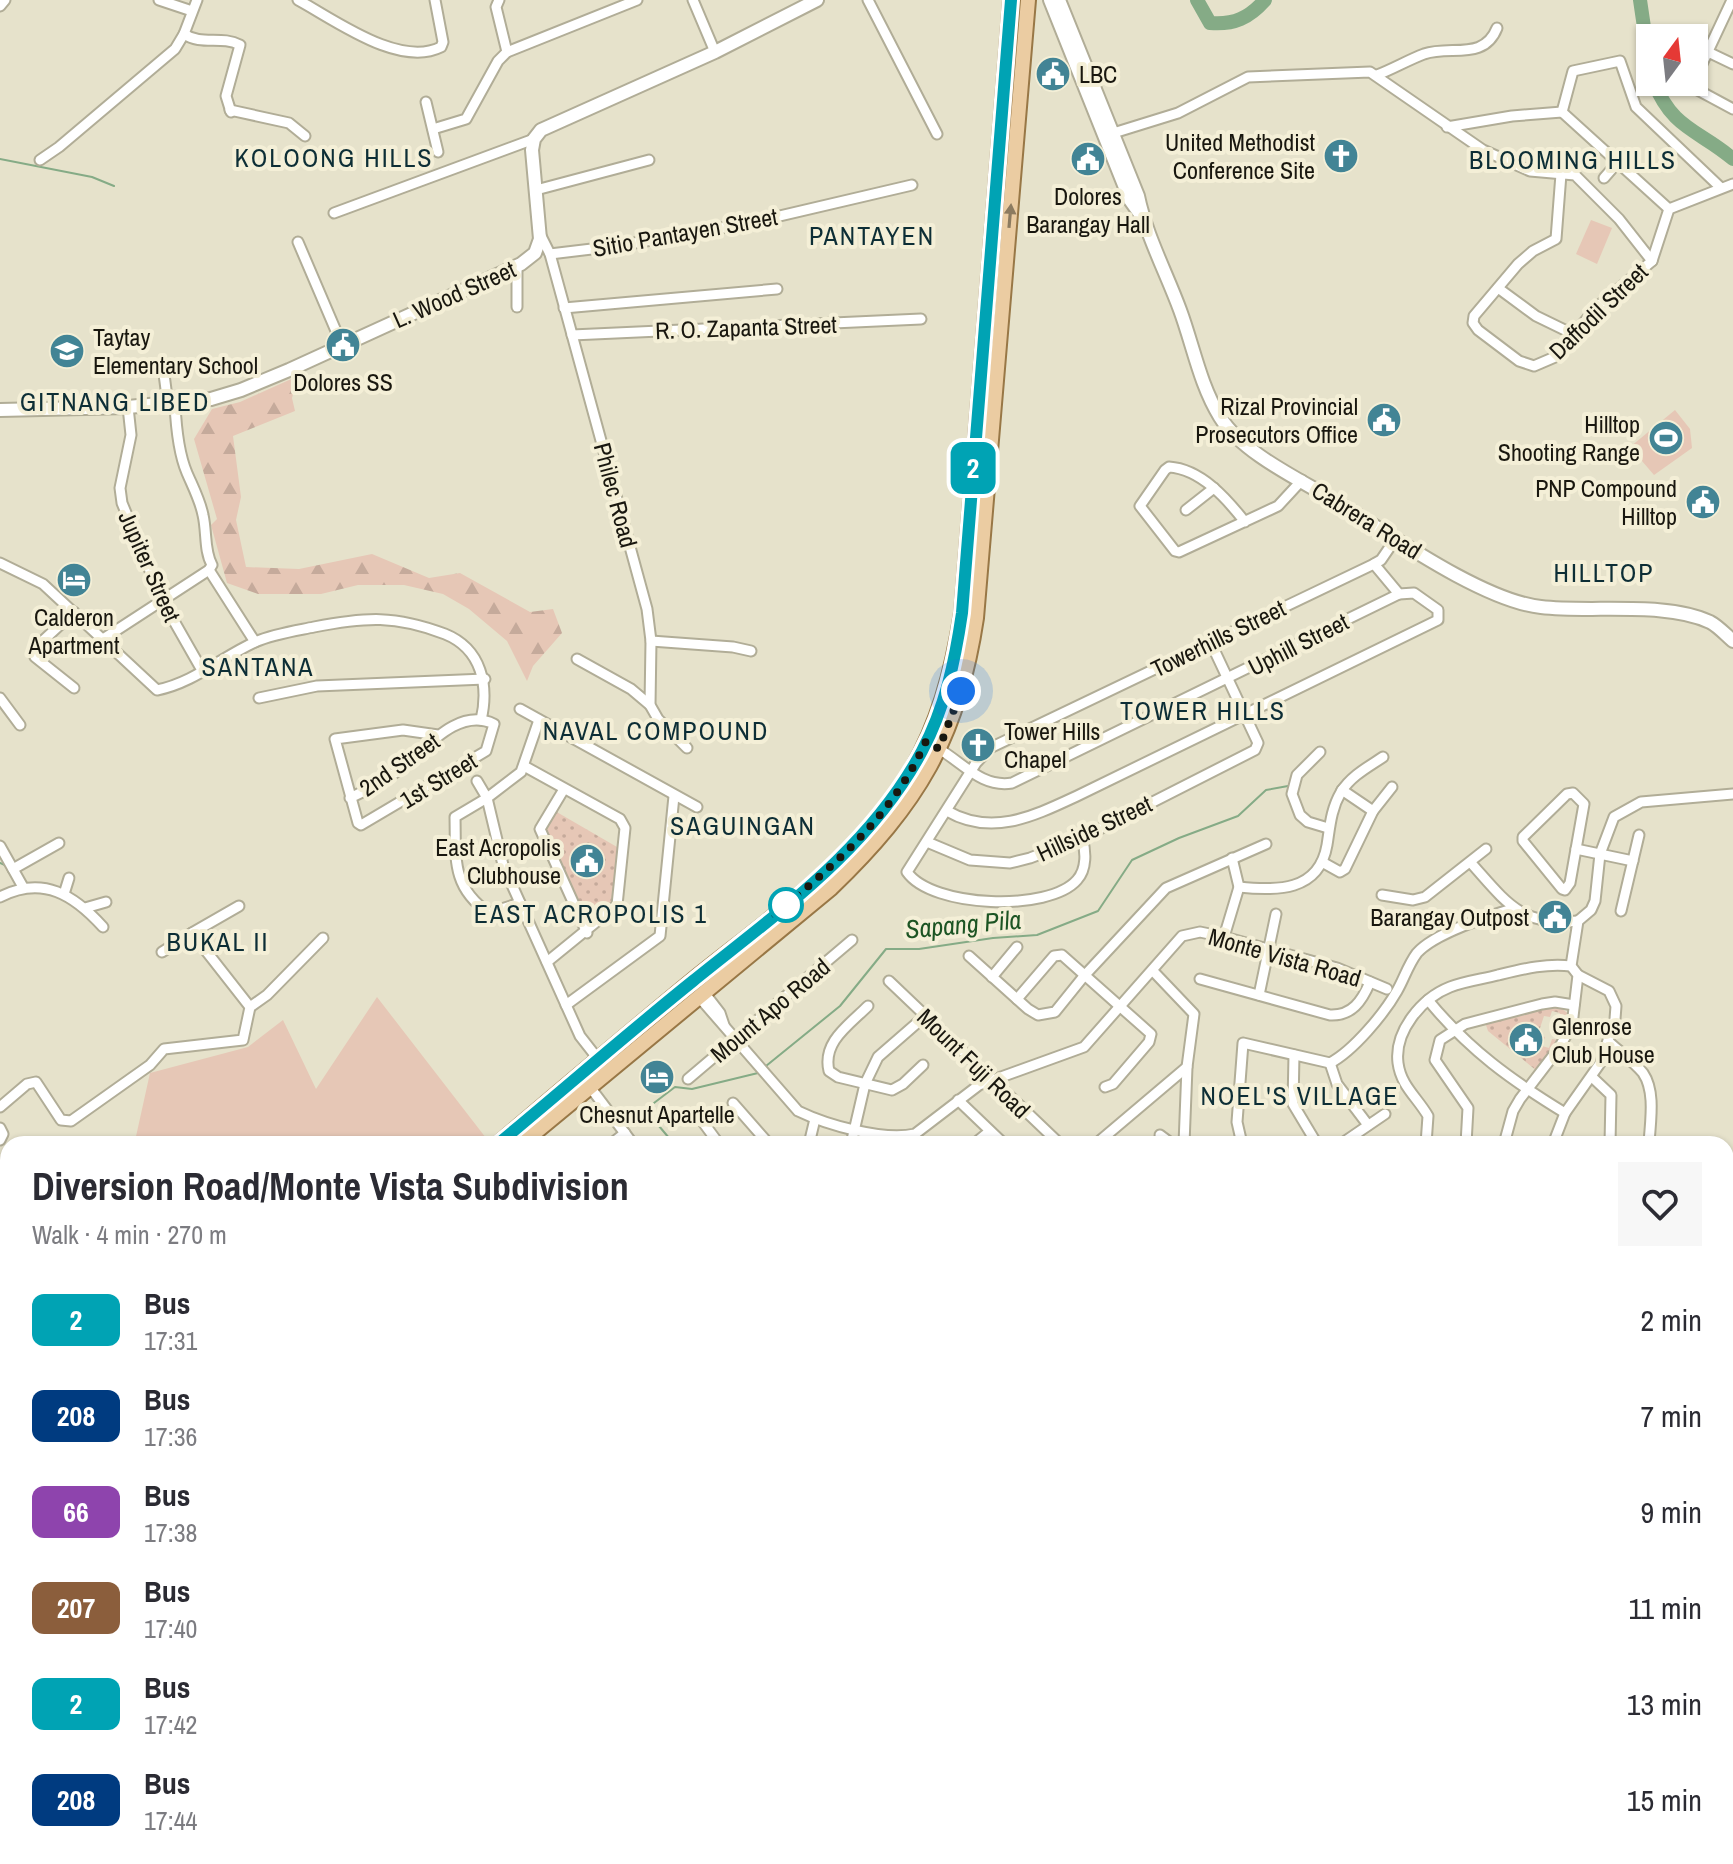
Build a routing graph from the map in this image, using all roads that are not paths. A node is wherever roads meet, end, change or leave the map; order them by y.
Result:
1 (5, 0) edge
2 (159, 0) edge
3 (197, 0) edge
4 (298, 0) edge
5 (435, 0) edge
6 (499, 0) edge
7 (637, 0) edge
8 (693, 0) edge
9 (817, 0) edge
10 (868, 0) edge
11 (1011, 0) edge
12 (1028, 0) edge
13 (1050, 0) edge
14 (1059, 0) edge
15 (1732, 0) edge
16 (0, 6) edge
17 (192, 11) junction
18 (1497, 28) dead end
19 (184, 34) junction
20 (507, 52) junction
21 (715, 52) junction
22 (1708, 52) joint
23 (1733, 64) edge
24 (1377, 75) junction
25 (1707, 96) edge
26 (426, 102) dead end
27 (1733, 109) edge
28 (1562, 112) junction
29 (1447, 127) junction
30 (433, 129) junction
31 (937, 134) dead end
32 (1108, 135) junction
33 (305, 136) dead end
34 (534, 139) junction
35 (438, 152) dead end
36 (40, 160) dead end
37 (649, 160) dead end
38 (1617, 163) junction
39 (1561, 174) junction
40 (1604, 178) dead end
41 (1733, 184) edge
42 (912, 185) dead end
43 (1720, 187) junction
44 (536, 190) junction
45 (1669, 209) junction
46 (334, 213) dead end
47 (540, 234) junction
48 (298, 242) dead end
49 (550, 254) junction
50 (1652, 261) junction
51 (517, 266) junction
52 (1498, 288) junction
53 (777, 289) dead end
54 (987, 292) junction
55 (1004, 294) junction
56 (517, 307) dead end
57 (564, 308) junction
58 (921, 319) dead end
59 (1573, 334) junction
60 (572, 335) junction
61 (342, 345) junction
62 (164, 374) dead end
63 (172, 405) junction
64 (128, 407) junction
65 (0, 410) edge
66 (975, 438) junction
67 (991, 439) junction
68 (1302, 480) junction
69 (1214, 488) junction
70 (1186, 510) dead end
71 (1245, 522) junction
72 (1396, 538) junction
73 (0, 563) edge
74 (1374, 564) junction
75 (209, 570) junction
76 (1399, 594) junction
77 (162, 600) junction
78 (74, 612) junction
79 (103, 639) junction
80 (651, 641) junction
81 (1210, 641) junction
82 (1733, 641) edge
83 (255, 642) junction
84 (751, 651) dead end
85 (577, 659) dead end
86 (203, 672) junction
87 (485, 679) junction
88 (1227, 680) junction
89 (74, 688) dead end
90 (0, 698) edge
91 (259, 698) dead end
92 (650, 705) junction
93 (520, 709) dead end
94 (1245, 714) junction
95 (481, 720) junction
96 (539, 720) junction
97 (20, 725) dead end
98 (438, 735) junction
99 (933, 745) junction
100 (687, 748) dead end
101 (1320, 752) dead end
102 (1383, 757) dead end
103 (524, 766) junction
104 (972, 771) junction
105 (477, 781) dead end
106 (1392, 787) dead end
107 (564, 789) junction
108 (1342, 790) junction
109 (1733, 794) edge
110 (674, 796) junction
111 (350, 798) junction
112 (487, 798) junction
113 (697, 807) dead end
114 (947, 811) junction
115 (1373, 811) junction
116 (1328, 828) junction
117 (1639, 835) dead end
118 (1082, 838) junction
119 (927, 842) junction
120 (59, 843) dead end
121 (1266, 844) dead end
122 (0, 846) edge
123 (1486, 849) dead end
124 (1576, 849) junction
125 (1600, 854) junction
126 (1232, 858) junction
127 (1633, 861) junction
128 (1322, 862) junction
129 (1471, 863) junction
130 (13, 869) junction
131 (69, 878) dead end
132 (23, 887) junction
133 (1239, 887) junction
134 (64, 894) junction
135 (1382, 895) dead end
136 (0, 897) edge
137 (106, 902) dead end
138 (520, 903) junction
139 (239, 906) dead end
140 (85, 908) junction
141 (1512, 909) junction
142 (1621, 911) dead end
143 (1276, 914) dead end
144 (1578, 921) junction
145 (103, 927) dead end
146 (192, 933) junction
147 (587, 933) junction
148 (1224, 937) junction
149 (323, 938) dead end
150 (852, 940) dead end
151 (1017, 947) dead end
152 (1269, 950) junction
153 (162, 952) dead end
154 (969, 956) dead end
155 (547, 962) junction
156 (1575, 970) junction
157 (1153, 971) junction
158 (1084, 976) junction
159 (992, 977) junction
160 (1200, 979) dead end
161 (889, 981) dead end
162 (1370, 982) junction
163 (1387, 989) dead end
164 (700, 993) junction
165 (1259, 995) junction
166 (1017, 999) junction
167 (1428, 1000) junction
168 (566, 1005) junction
169 (1574, 1005) junction
170 (868, 1006) dead end
171 (250, 1007) junction
172 (1120, 1007) junction
173 (925, 1016) junction
174 (1453, 1030) junction
175 (735, 1040) junction
176 (1609, 1042) junction
177 (1294, 1055) junction
178 (1398, 1057) junction
179 (1385, 1058) dead end
180 (598, 1059) junction
181 (1330, 1063) junction
182 (923, 1065) dead end
183 (1187, 1067) junction
184 (1593, 1078) junction
185 (688, 1079) dead end
186 (991, 1079) junction
187 (865, 1084) junction
188 (590, 1087) junction
189 (1105, 1087) dead end
190 (1527, 1090) junction
191 (958, 1100) junction
192 (733, 1103) dead end
193 (0, 1107) edge
194 (1565, 1113) junction
195 (697, 1114) dead end
196 (1385, 1114) dead end
197 (815, 1119) junction
198 (1368, 1125) junction
199 (855, 1129) junction
200 (990, 1131) junction
201 (625, 1133) junction
202 (507, 1136) edge
203 (531, 1136) edge
204 (621, 1136) edge
205 (627, 1136) edge
206 (713, 1136) edge
207 (760, 1136) edge
208 (811, 1136) edge
209 (853, 1136) edge
210 (984, 1136) edge
211 (995, 1136) edge
212 (1052, 1136) edge
213 (1105, 1136) edge
214 (1185, 1136) edge
215 (1240, 1136) edge
216 (1312, 1136) edge
217 (1352, 1136) edge
218 (1427, 1136) edge
219 (1466, 1136) edge
220 (1506, 1136) edge
221 (1559, 1136) edge
222 (1610, 1136) edge
223 (1649, 1136) edge

1 - 16 street
2 - 17 street
3 - 17 street
4 - 5 street
6 - 20 street
7 - 20 street
8 - 21 street
9 - 21 main road
10 - 31 street
11 - 54 main road
55 -> 12 main road
13 - 32 main road, Cabrera Road
14 - 32 main road, Cabrera Road
15 - 22 street
17 - 19 street
18 - 24 street
19 - 33 street
19 - 36 street
20 - 30 street
21 - 34 main road
22 - 23 street
24 - 29 street
24 - 32 street
25 - 27 street
26 - 30 street
28 - 29 street
28 - 38 street
28 - 43 street
29 - 39 street
30 - 35 street
32 - 68 main road, Cabrera Road
34 - 44 main road
34 - 46 street
37 - 44 street
38 - 40 street
38 - 45 street
39 - 50 street
39 - 52 street
41 - 43 street
42 - 49 street, Sitio Pantayen Street
43 - 45 street
44 - 47 main road
45 - 50 street, Daffodil Street
47 - 49 street, Philec Road
47 - 51 main road, L. Wood Street
48 - 61 street
49 - 57 street, Philec Road
50 - 59 street, Daffodil Street
51 - 56 street
51 - 61 main road, L. Wood Street
52 - 59 street
52 - 59 street, Daffodil Street
53 - 57 street
54 - 55 main road
54 - 66 main road
55 - 67 main road
57 - 60 street, Philec Road
58 - 60 street, R. O. Zapanta Street
60 - 80 street, Philec Road
61 - 63 main road, L. Wood Street
62 - 63 street
63 - 64 main road, L. Wood Street
63 - 75 street
64 - 65 main road, L. Wood Street
64 - 77 street, Jupiter Street
66 - 67 main road
66 - 99 main road
67 - 99 main road
68 - 71 street
68 - 72 main road, Cabrera Road
69 - 70 street
69 - 71 street
69 - 71 street
72 - 74 street, Towerhills Street
72 - 82 main road, Cabrera Road
73 - 78 street
74 - 76 street
74 - 81 street, Towerhills Street
75 - 77 street
75 - 83 street
76 - 88 street, Uphill Street
76 - 94 street
77 - 79 street
77 - 86 street, Jupiter Street
78 - 79 street
78 - 89 street
79 - 86 street
80 - 84 street
80 - 92 street, Philec Road
81 - 88 street
81 - 104 street, Towerhills Street
83 - 86 street
83 - 87 street
85 - 92 street
87 - 91 street
87 - 95 street
88 - 94 street
88 - 104 street, Uphill Street
90 - 97 street
92 - 100 street
93 - 96 street
94 - 114 street
94 - 118 street, Hillside Street
95 - 98 street, 2nd Street
95 - 111 street, 1st Street
96 - 103 street
96 - 110 street
98 - 111 street, 2nd Street
98 - 111 street
99 - 104 street, Uphill Street
99 - 164 main road
99 - 180 main road
101 - 116 street
102 - 108 street
103 - 107 street
103 - 112 street
104 - 114 street, Towerhills Street
105 - 112 street
106 - 115 street
107 - 147 street
107 - 147 street
108 - 115 street
108 - 116 street
109 - 125 street
110 - 113 street
110 - 168 street
112 - 138 street
112 - 138 street
114 - 119 street, Towerhills Street
115 - 128 street
116 - 128 street
117 - 127 street
118 - 119 street, Hillside Street
118 - 119 street, Towerhills Street
120 - 130 street
121 - 126 street
122 - 130 street
123 - 129 street
124 - 124 street
124 - 125 street
125 - 127 street
125 - 144 street
126 - 133 street
126 - 158 street
127 - 142 street
128 - 133 street
129 - 135 street
129 - 141 street
130 - 132 street
131 - 134 street
132 - 134 street
132 - 136 street
133 - 148 street
134 - 140 street
137 - 140 street
138 - 155 street
139 - 146 street
140 - 145 street
141 - 144 street
141 - 181 street
143 - 152 street
144 - 156 street
146 - 153 street
146 - 171 street
147 - 155 street
148 - 152 street, Monte Vista Road
148 - 157 street, Monte Vista Road
149 - 171 street
150 - 175 street, Mount Apo Road
151 - 159 street
152 - 162 street, Monte Vista Road
152 - 165 street
154 - 159 street
155 - 168 street
156 - 167 street
156 - 169 street
156 - 176 street
157 - 172 street, Monte Vista Road
157 - 183 street
158 - 166 street
158 - 166 street
158 - 172 street
159 - 166 street
160 - 165 street
161 - 173 street, Mount Fuji Road
162 - 163 street, Monte Vista Road
162 - 165 street
164 - 175 street, Monte Vista Road
164 - 188 main road
167 - 174 street
167 - 178 street
168 - 180 street
169 - 174 street
169 - 190 street
170 - 187 street
171 - 193 street
172 - 186 street, Monte Vista Road
172 - 189 street
173 - 186 street, Mount Fuji Road
173 - 187 street
174 - 190 street
174 - 219 street
175 - 185 street, Mount Apo Road
175 - 197 street, Monte Vista Road
176 - 184 street
176 - 223 street
177 - 181 street
177 - 215 street
177 - 216 street
178 - 179 street
178 - 218 street
180 - 202 main road
181 - 198 street
182 - 187 street
183 - 213 street
183 - 214 street
184 - 194 street
184 - 222 street
186 - 191 street, Monte Vista Road
186 - 212 street, Mount Fuji Road
187 - 199 street
188 - 201 street
188 - 203 main road
190 - 194 street
190 - 220 street
191 - 199 street, Monte Vista Road
191 - 200 street
192 - 207 street
194 - 221 street
195 - 206 street
196 - 198 street
197 - 199 street, Monte Vista Road
197 - 208 street
198 - 217 street
199 - 209 street
200 - 210 street
200 - 211 street
201 - 204 street
201 - 205 street

